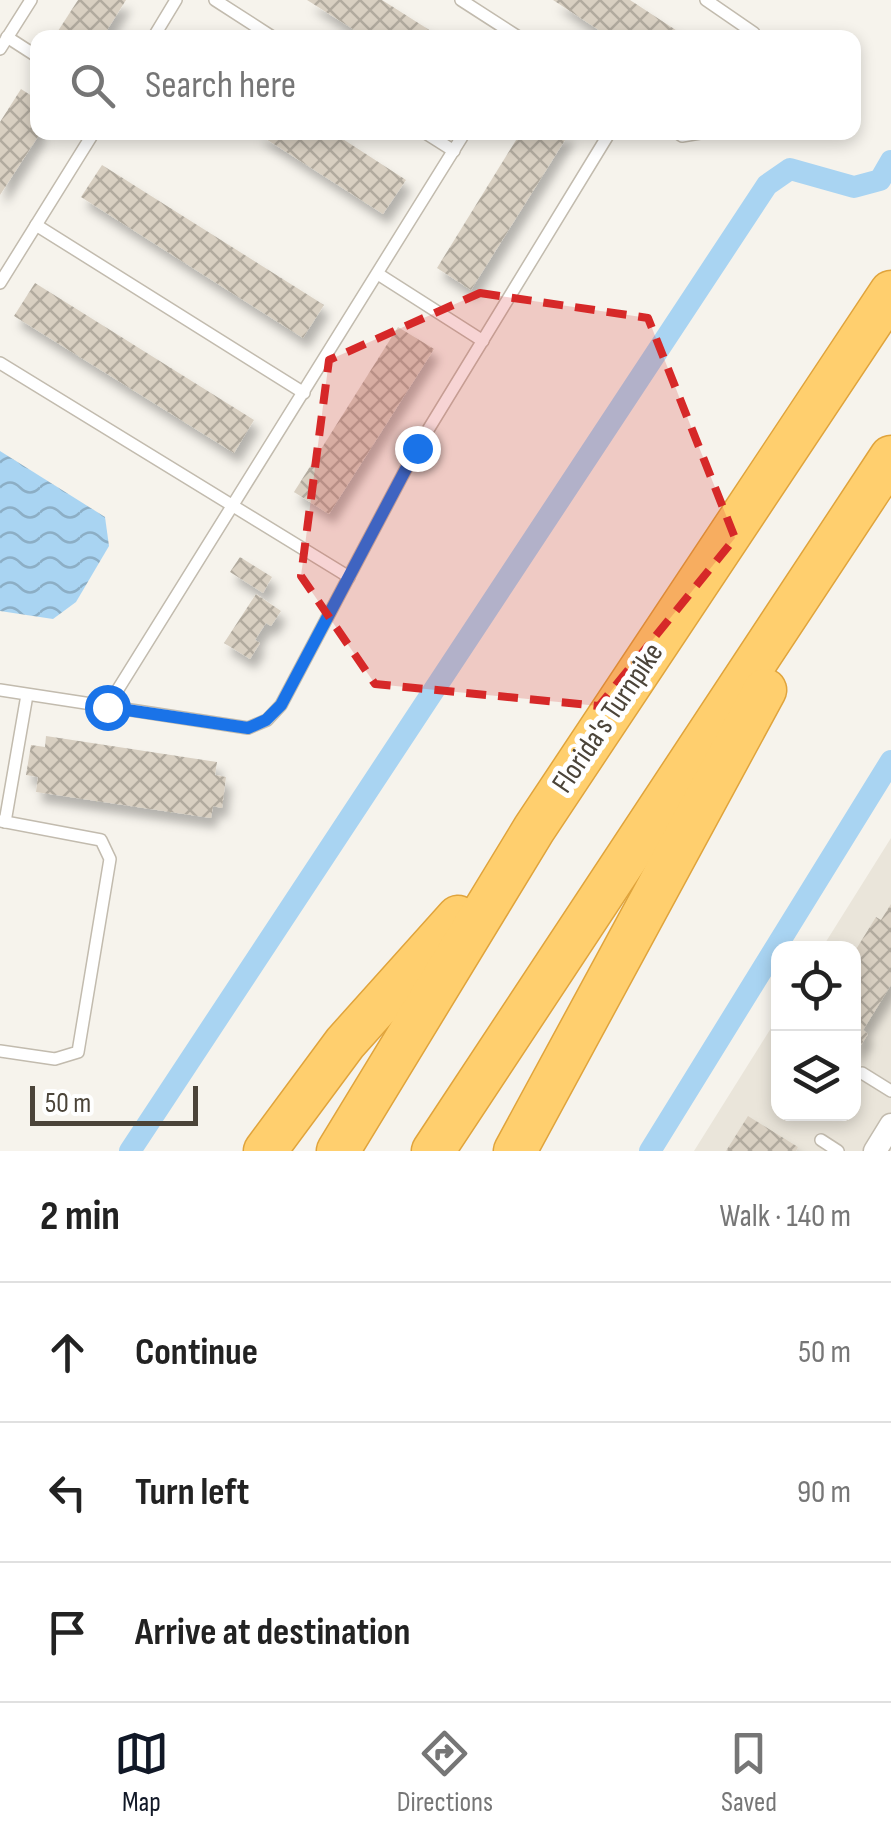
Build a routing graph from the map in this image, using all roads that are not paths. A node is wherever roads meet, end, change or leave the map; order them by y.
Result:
1 (31, 0) edge
2 (176, 0) edge
3 (215, 0) edge
4 (461, 0) edge
5 (706, 0) edge
6 (158, 30) edge
7 (262, 30) edge
8 (508, 30) edge
9 (750, 30) edge
10 (8, 37) junction
11 (0, 48) edge
12 (30, 51) edge
13 (89, 140) edge
14 (437, 140) edge
15 (460, 140) edge
16 (605, 140) edge
17 (454, 151) junction
18 (36, 225) junction
19 (378, 274) junction
20 (0, 283) edge
21 (891, 292) edge
22 (484, 341) junction
23 (0, 362) edge
24 (304, 393) junction
25 (891, 458) edge
26 (234, 507) junction
27 (349, 578) junction
28 (0, 690) edge
29 (27, 694) junction
30 (107, 707) junction
31 (3, 822) edge
32 (534, 829) junction
33 (0, 1051) edge
34 (862, 1073) dead end
35 (891, 1090) edge
36 (891, 1125) edge
37 (821, 1140) dead end
38 (265, 1151) edge
39 (338, 1151) edge
40 (433, 1151) edge
41 (515, 1151) edge
42 (838, 1151) edge
43 (875, 1151) edge

1 - 10 lane
2 - 6 lane
3 - 7 lane
4 - 8 lane
5 - 9 lane
10 - 11 lane
10 - 12 lane
13 - 18 lane
14 - 17 lane
15 - 17 lane
16 - 22 lane
17 - 19 lane
18 - 20 lane
18 - 24 lane
19 - 22 lane
19 - 24 lane
21 - 32 highway, Florida's Turnpike
22 - 27 lane
23 - 26 lane
24 - 26 lane
25 - 40 highway
25 - 41 highway
26 - 27 lane
26 - 30 lane
27 - 30 lane
28 - 29 lane
29 - 30 lane
29 - 31 lane
31 - 33 lane
32 - 38 highway
32 - 39 highway, Florida's Turnpike
34 - 35 lane
36 - 43 street
37 - 42 lane

